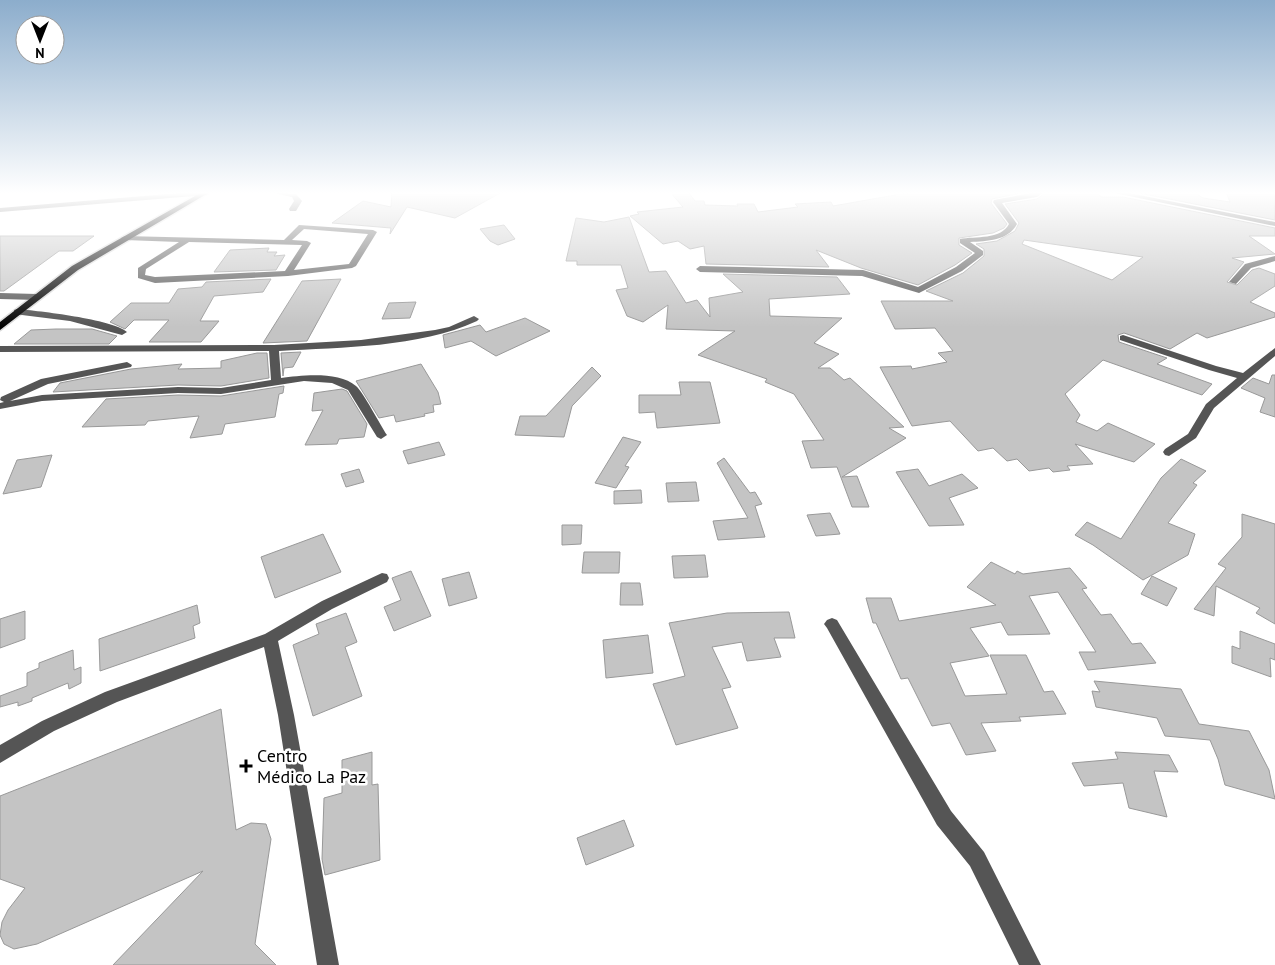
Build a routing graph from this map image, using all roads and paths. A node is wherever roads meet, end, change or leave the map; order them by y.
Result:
1 (291, 237) edge
2 (370, 237) edge
3 (994, 237) edge
4 (125, 238) joint
5 (186, 241) junction
6 (286, 242) junction
7 (1275, 258) edge
8 (700, 269) dead end
9 (288, 273) junction
10 (1233, 282) dead end
11 (0, 296) edge
12 (37, 297) junction
13 (17, 312) junction
14 (474, 319) dead end
15 (0, 328) edge
16 (122, 332) dead end
17 (1123, 338) dead end
18 (274, 348) junction
19 (0, 349) edge
20 (1275, 351) edge
21 (127, 365) dead end
22 (1243, 376) junction
23 (276, 383) junction
24 (0, 401) edge
25 (0, 406) edge
26 (381, 435) dead end
27 (1169, 452) dead end
28 (382, 578) dead end
29 (832, 624) dead end
30 (270, 638) junction
31 (0, 755) edge
32 (328, 965) edge
33 (1030, 965) edge

1 - 6 street
2 - 9 street
3 - 8 street
4 - 5 street
4 - 12 main road
5 - 6 street
5 - 9 street
6 - 9 street
7 - 10 street
11 - 12 street
12 - 13 main road
13 - 15 main road
13 - 16 street
14 - 18 street
17 - 22 street
18 - 19 street
18 - 23 street
20 - 22 street
21 - 24 street
22 - 27 street
23 - 25 street
23 - 26 street
28 - 30 street
29 - 33 street
30 - 31 street
30 - 32 street

